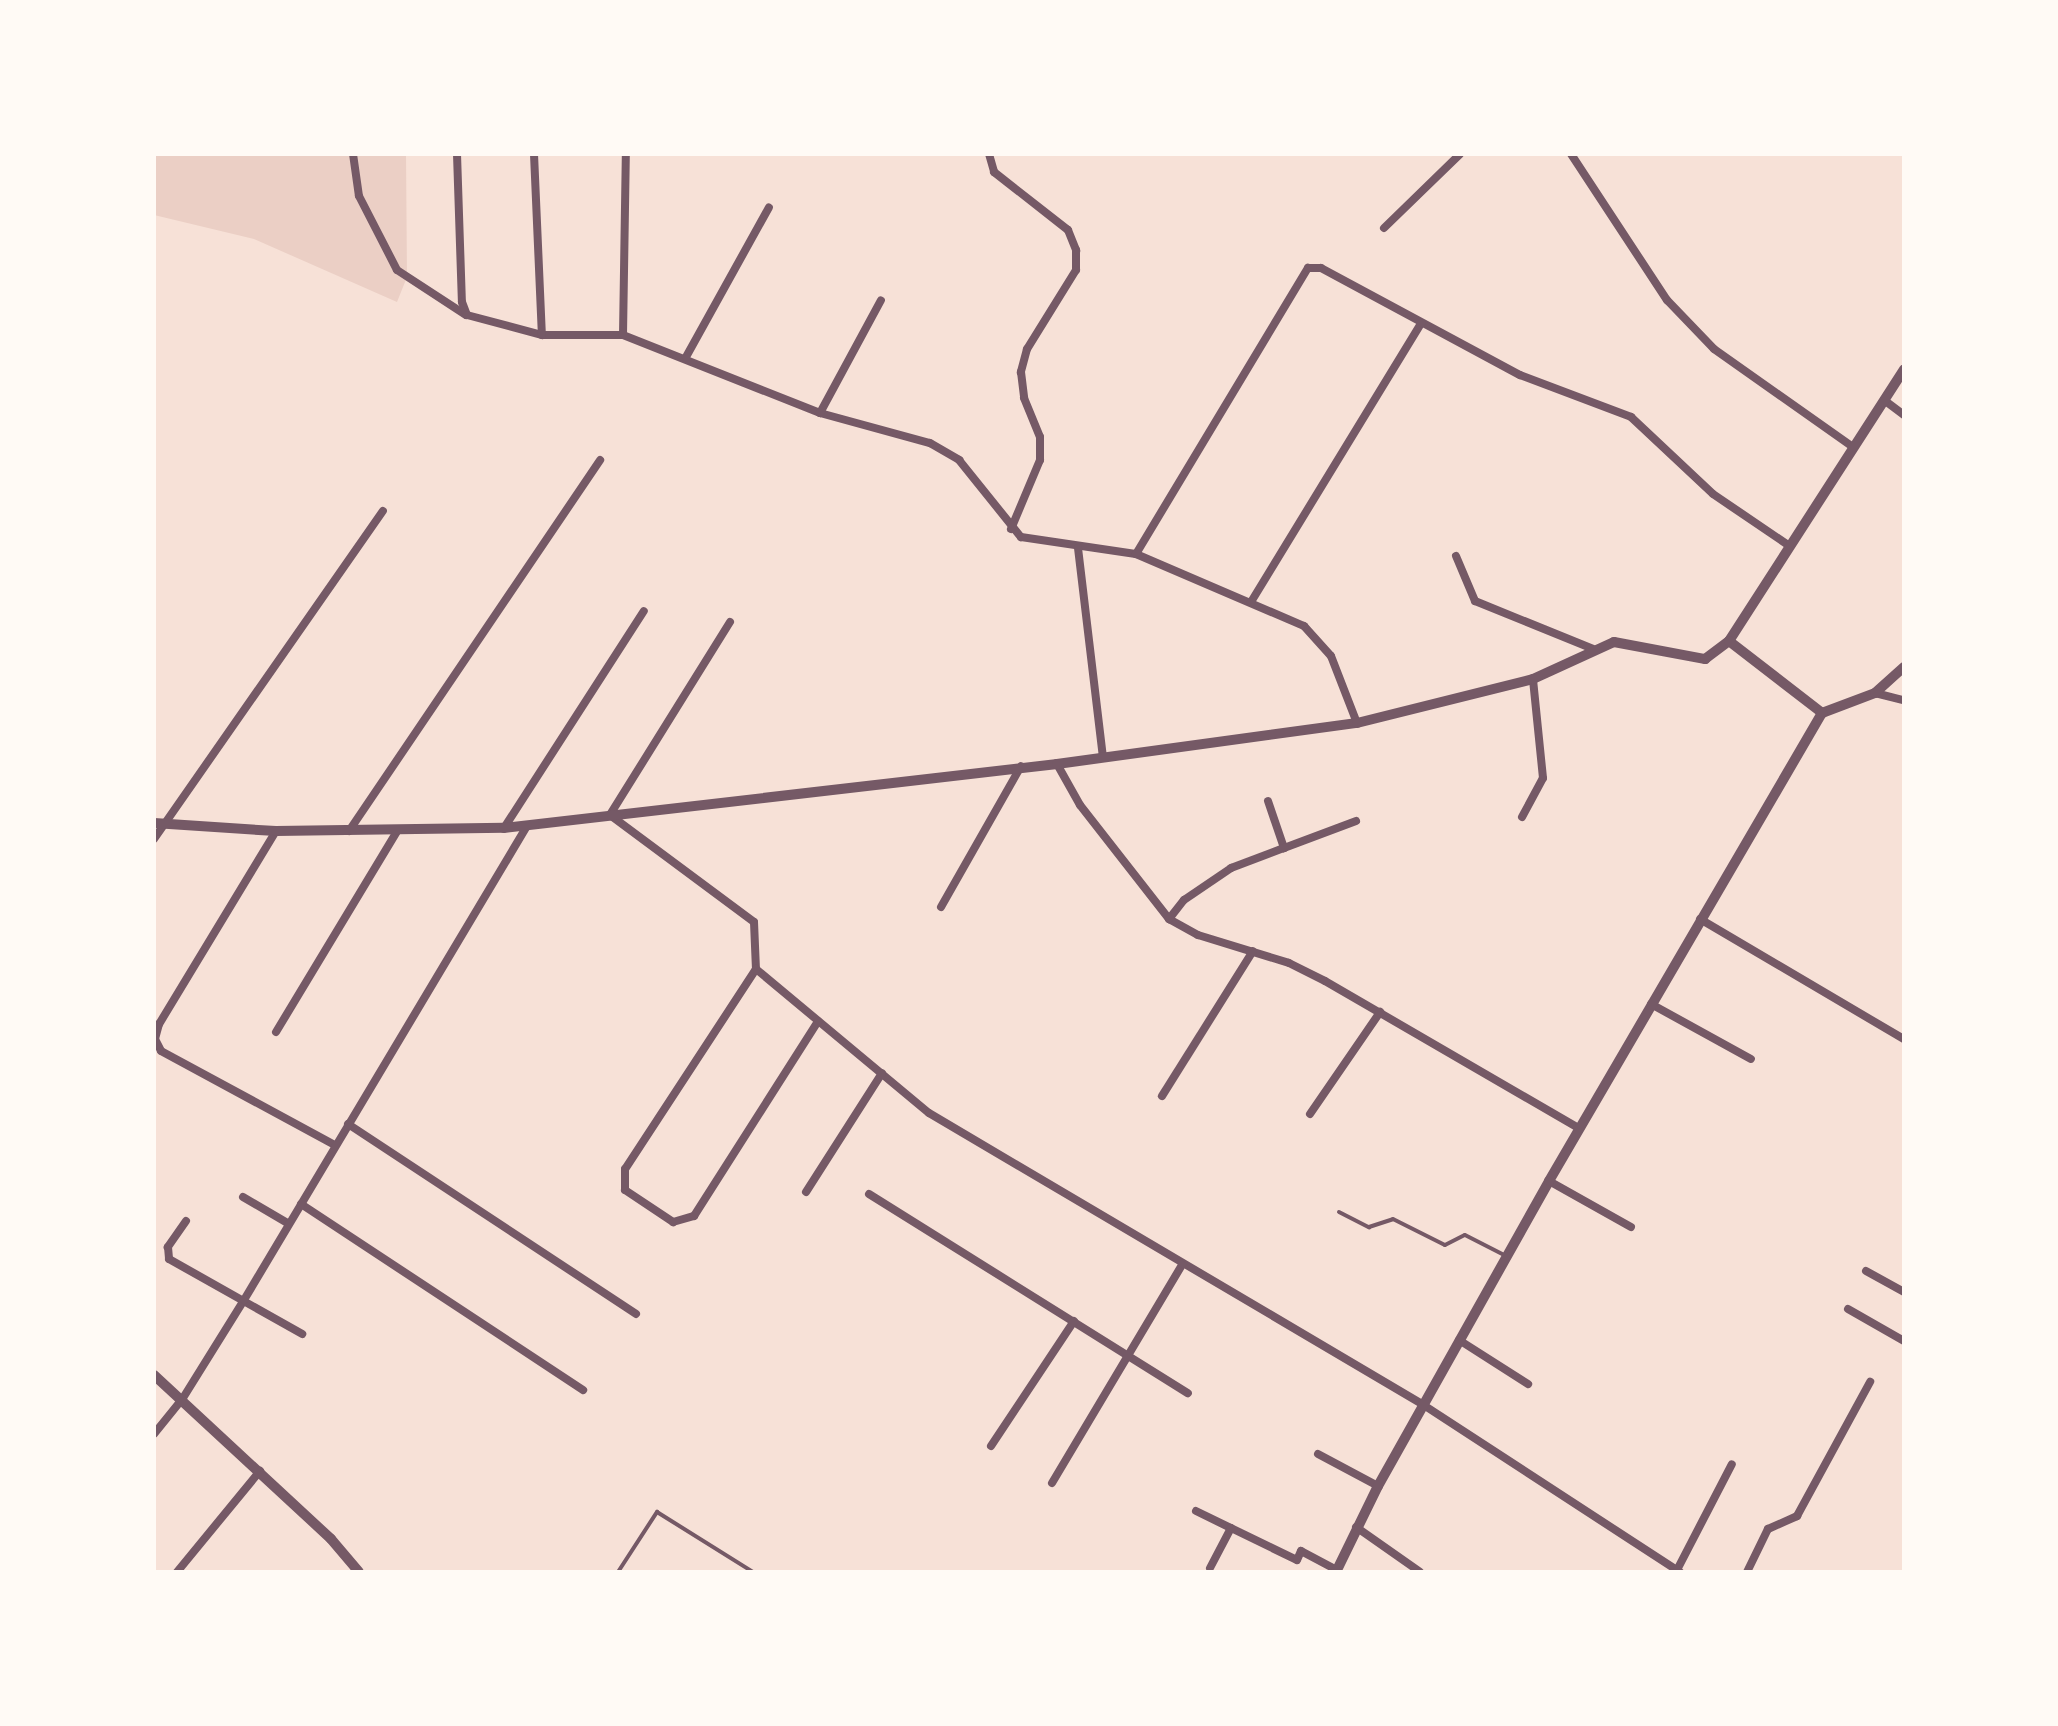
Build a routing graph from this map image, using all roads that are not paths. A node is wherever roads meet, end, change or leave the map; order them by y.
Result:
1 (353, 154) edge
2 (457, 154) edge
3 (534, 154) edge
4 (626, 154) edge
5 (989, 154) edge
6 (1460, 154) edge
7 (1571, 154) edge
8 (769, 207) dead end
9 (1384, 228) dead end
10 (881, 300) dead end
11 (467, 315) junction
12 (1421, 323) junction
13 (542, 335) junction
14 (623, 335) junction
15 (686, 357) junction
16 (1904, 369) edge
17 (1884, 400) junction
18 (820, 413) junction
19 (1904, 415) edge
20 (1853, 447) junction
21 (600, 460) dead end
22 (383, 511) dead end
23 (1011, 529) junction
24 (1788, 545) junction
25 (1078, 548) junction
26 (1136, 554) junction
27 (1456, 556) dead end
28 (1251, 602) junction
29 (644, 611) dead end
30 (730, 622) dead end
31 (1729, 641) junction
32 (1593, 649) junction
33 (1904, 667) edge
34 (1533, 679) junction
35 (1875, 693) junction
36 (1904, 700) edge
37 (1822, 713) junction
38 (1357, 723) junction
39 (1103, 758) junction
40 (1057, 764) junction
41 (1021, 766) junction
42 (1268, 801) dead end
43 (610, 815) junction
44 (1522, 817) dead end
45 (1356, 821) dead end
46 (160, 824) edge
47 (527, 826) junction
48 (504, 828) junction
49 (398, 830) junction
50 (276, 831) junction
51 (349, 831) junction
52 (154, 839) edge
53 (1284, 848) junction
54 (941, 907) dead end
55 (1169, 919) junction
56 (1700, 919) junction
57 (1253, 951) junction
58 (756, 969) junction
59 (1651, 1004) junction
60 (1380, 1012) junction
61 (818, 1021) junction
62 (276, 1032) dead end
63 (1904, 1039) edge
64 (1751, 1059) dead end
65 (882, 1073) junction
66 (1162, 1096) dead end
67 (1310, 1114) dead end
68 (348, 1124) junction
69 (1579, 1128) junction
70 (335, 1145) junction
71 (1549, 1181) junction
72 (806, 1192) dead end
73 (869, 1194) dead end
74 (243, 1197) dead end
75 (301, 1204) junction
76 (1339, 1212) dead end
77 (186, 1221) dead end
78 (289, 1224) junction
79 (1631, 1227) dead end
80 (1506, 1256) junction
81 (1182, 1265) junction
82 (1866, 1271) dead end
83 (1904, 1292) edge
84 (244, 1300) junction
85 (1848, 1309) dead end
86 (636, 1314) dead end
87 (1074, 1321) junction
88 (302, 1334) dead end
89 (1459, 1340) junction
90 (1904, 1341) edge
91 (1129, 1356) junction
92 (154, 1375) edge
93 (1870, 1382) dead end
94 (1528, 1384) dead end
95 (583, 1390) dead end
96 (1188, 1393) dead end
97 (183, 1398) junction
98 (1422, 1404) junction
99 (154, 1434) edge
100 (991, 1446) dead end
101 (1318, 1454) dead end
102 (1732, 1464) dead end
103 (260, 1471) junction
104 (1052, 1483) dead end
105 (1378, 1486) junction
106 (1196, 1511) dead end
107 (1356, 1527) junction
108 (1231, 1528) junction
109 (1210, 1568) dead end
110 (1336, 1571) edge
111 (1679, 1571) edge
112 (177, 1572) edge
113 (359, 1572) edge
114 (618, 1572) edge
115 (753, 1572) edge
116 (1420, 1572) edge
117 (1747, 1572) edge

1 - 11 street
2 - 11 street
3 - 13 street
4 - 14 street
5 - 23 street
6 - 9 street
7 - 20 street
8 - 15 street
10 - 18 street
11 - 13 street
12 - 24 street
12 - 26 street
12 - 28 street
13 - 14 street
14 - 15 street
15 - 18 street
16 - 17 street
17 - 19 street
17 - 20 street
18 - 23 street
20 - 24 street
21 - 51 street
22 - 46 street
23 - 25 street
24 - 31 street
25 - 26 street
25 - 39 street
26 - 28 street
27 - 32 street
28 - 38 street
29 - 48 street
30 - 43 street
31 - 32 street
31 - 37 street
32 - 34 street
33 - 35 street
34 - 38 street
34 - 44 street
35 - 36 street
35 - 37 street
37 - 56 street
38 - 39 street
39 - 40 street
40 - 41 street
40 - 55 street
41 - 43 street
41 - 54 street
42 - 53 street
43 - 47 street
43 - 58 street
45 - 53 street
46 - 50 street
46 - 52 street
47 - 48 street
47 - 68 street
48 - 49 street
49 - 51 street
49 - 62 street
50 - 51 street
50 - 70 street
53 - 55 street
55 - 57 street
56 - 59 street
56 - 63 street
57 - 60 street
57 - 66 street
58 - 61 street
58 - 61 street
59 - 64 street
59 - 69 street
60 - 67 street
60 - 69 street
61 - 65 street
65 - 72 street
65 - 81 street
68 - 70 street
68 - 86 street
69 - 71 street
70 - 75 street
71 - 79 street
71 - 80 street
73 - 87 street
74 - 78 street
75 - 78 street
75 - 95 street
76 - 80 lane
77 - 84 street
78 - 84 street
80 - 89 street
81 - 91 street
81 - 98 street
82 - 83 street
84 - 88 street
84 - 97 street
85 - 90 street
87 - 91 street
87 - 100 street
89 - 94 street
89 - 98 street
91 - 96 street
91 - 104 street
92 - 97 street
93 - 117 street
97 - 99 street
97 - 103 street
98 - 105 street
98 - 111 street
101 - 105 street
102 - 111 street
103 - 112 street
103 - 113 street
105 - 107 street
106 - 108 street
107 - 110 street
107 - 116 street
108 - 109 street
108 - 110 street
114 - 115 lane

